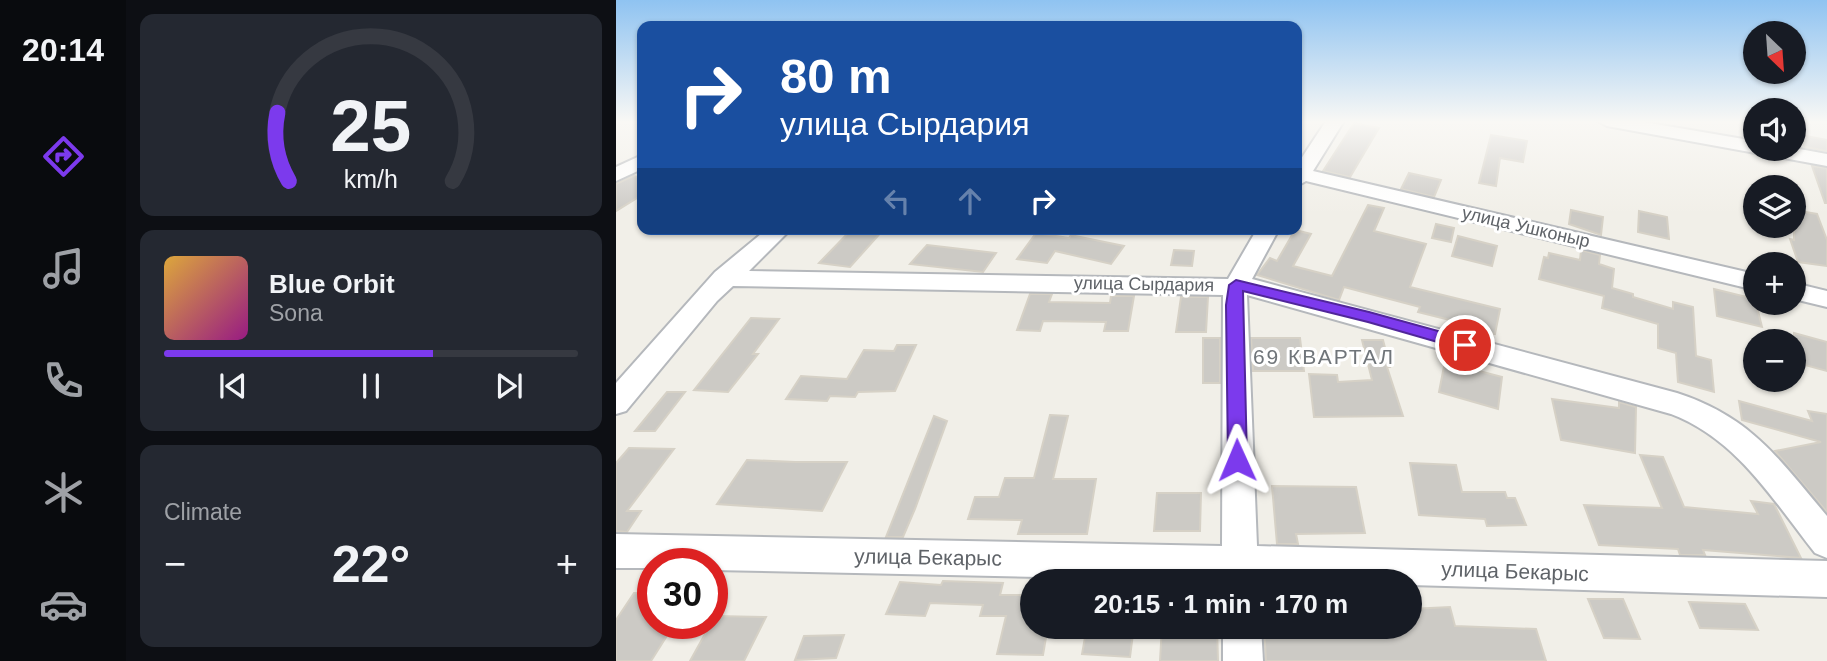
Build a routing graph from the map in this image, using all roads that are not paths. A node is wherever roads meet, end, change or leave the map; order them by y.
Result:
1 (1314, 152) edge
2 (1806, 156) edge
3 (1827, 160) edge
4 (637, 164) edge
5 (1302, 170) edge
6 (616, 175) edge
7 (1302, 177) edge
8 (773, 235) edge
9 (1265, 235) edge
10 (724, 278) junction
11 (1743, 279) edge
12 (1236, 285) junction
13 (1806, 294) edge
14 (1827, 299) edge
15 (616, 403) edge
16 (1827, 542) edge
17 (616, 551) edge
18 (1151, 569) edge
19 (1240, 569) edge
20 (1422, 574) edge
21 (1827, 579) edge
22 (1242, 639) edge
23 (1243, 661) edge

1 - 5 street
2 - 3 street
4 - 6 street
7 - 11 street, улица Ушконыр
8 - 10 street
9 - 12 street
10 - 12 street, улица Сырдария
10 - 15 street
12 - 16 street, улица Сырдария
12 - 19 street
13 - 14 street
17 - 18 street, улица Бекарыс
20 - 21 street, улица Бекарыс
22 - 23 street

